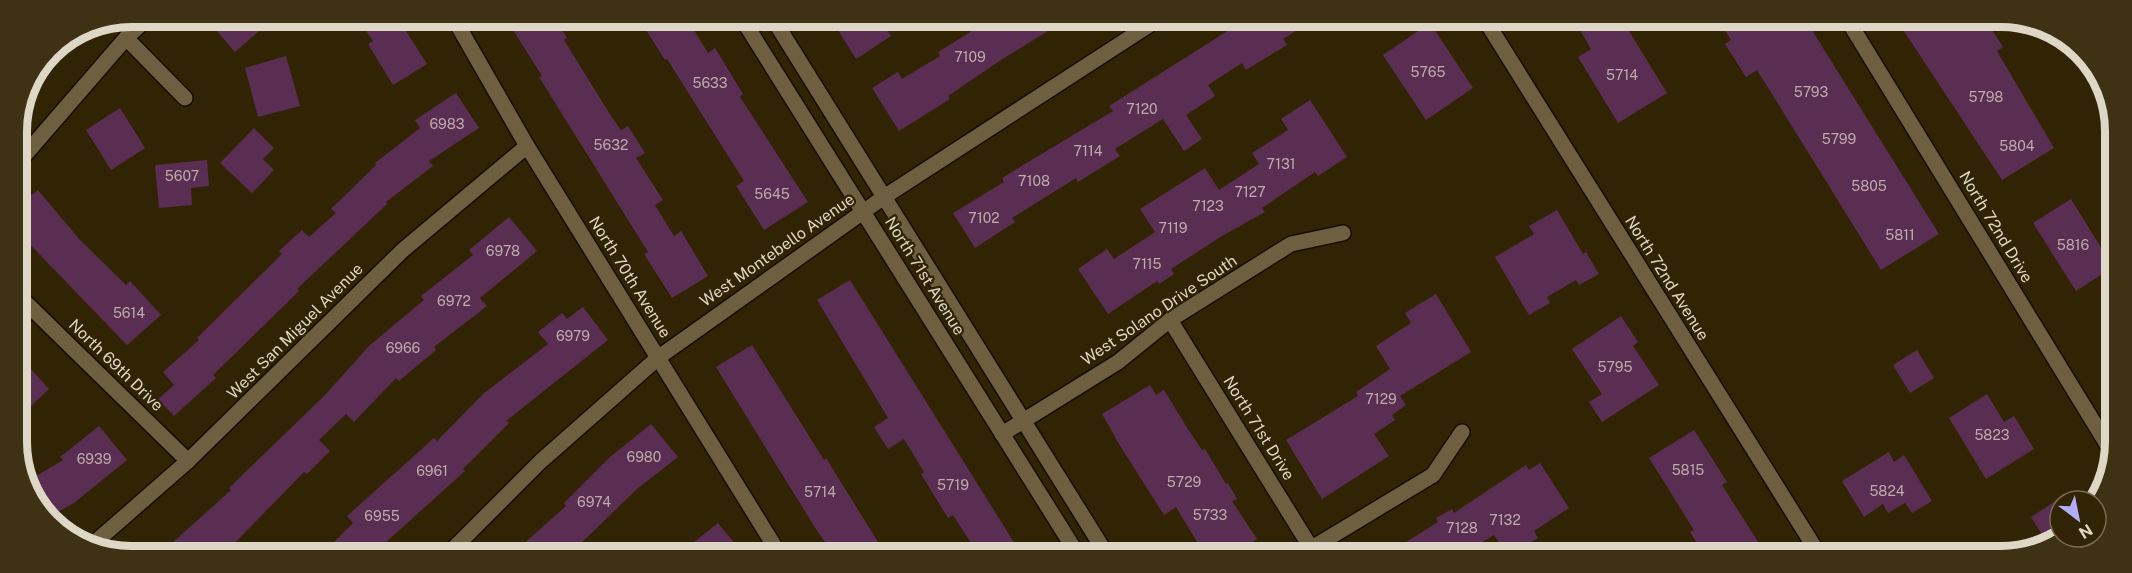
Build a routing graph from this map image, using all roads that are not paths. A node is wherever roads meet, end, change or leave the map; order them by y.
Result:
1 (138, 27) edge
2 (459, 27) edge
3 (747, 27) edge
4 (778, 27) edge
5 (1146, 27) edge
6 (1490, 27) edge
7 (1852, 27) edge
8 (126, 38) junction
9 (185, 98) dead end
10 (527, 146) junction
11 (27, 152) edge
12 (884, 197) junction
13 (863, 211) junction
14 (1343, 233) dead end
15 (27, 304) edge
16 (1170, 320) junction
17 (660, 357) junction
18 (1023, 421) junction
19 (1462, 432) dead end
20 (1002, 434) junction
21 (2105, 441) edge
22 (188, 461) junction
23 (98, 540) edge
24 (456, 546) edge
25 (775, 546) edge
26 (1072, 546) edge
27 (1101, 546) edge
28 (1310, 546) edge
29 (1323, 546) edge
30 (1814, 546) edge

1 - 8 street
2 - 10 street, North 70th Avenue
3 - 13 street, North 71st Avenue
4 - 12 street, North 71st Avenue
5 - 12 street, West Montebello Avenue
6 - 30 street, North 72nd Avenue
7 - 21 street, North 72nd Drive
8 - 9 street
8 - 11 street
10 - 17 street, North 70th Avenue
10 - 22 street, West San Miguel Avenue
12 - 13 street, West Montebello Avenue
12 - 18 street, North 71st Avenue
13 - 17 street, West Montebello Avenue
13 - 20 street, North 71st Avenue
14 - 16 street, West Solano Drive South
15 - 22 street, North 69th Drive
16 - 18 street, West Solano Drive South
16 - 28 street, North 71st Drive
17 - 24 street, West Montebello Avenue
17 - 25 street, North 70th Avenue
18 - 20 street, West Solano Drive South
18 - 27 street, North 71st Avenue
19 - 29 street
20 - 26 street, North 71st Avenue
22 - 23 street, West San Miguel Avenue

